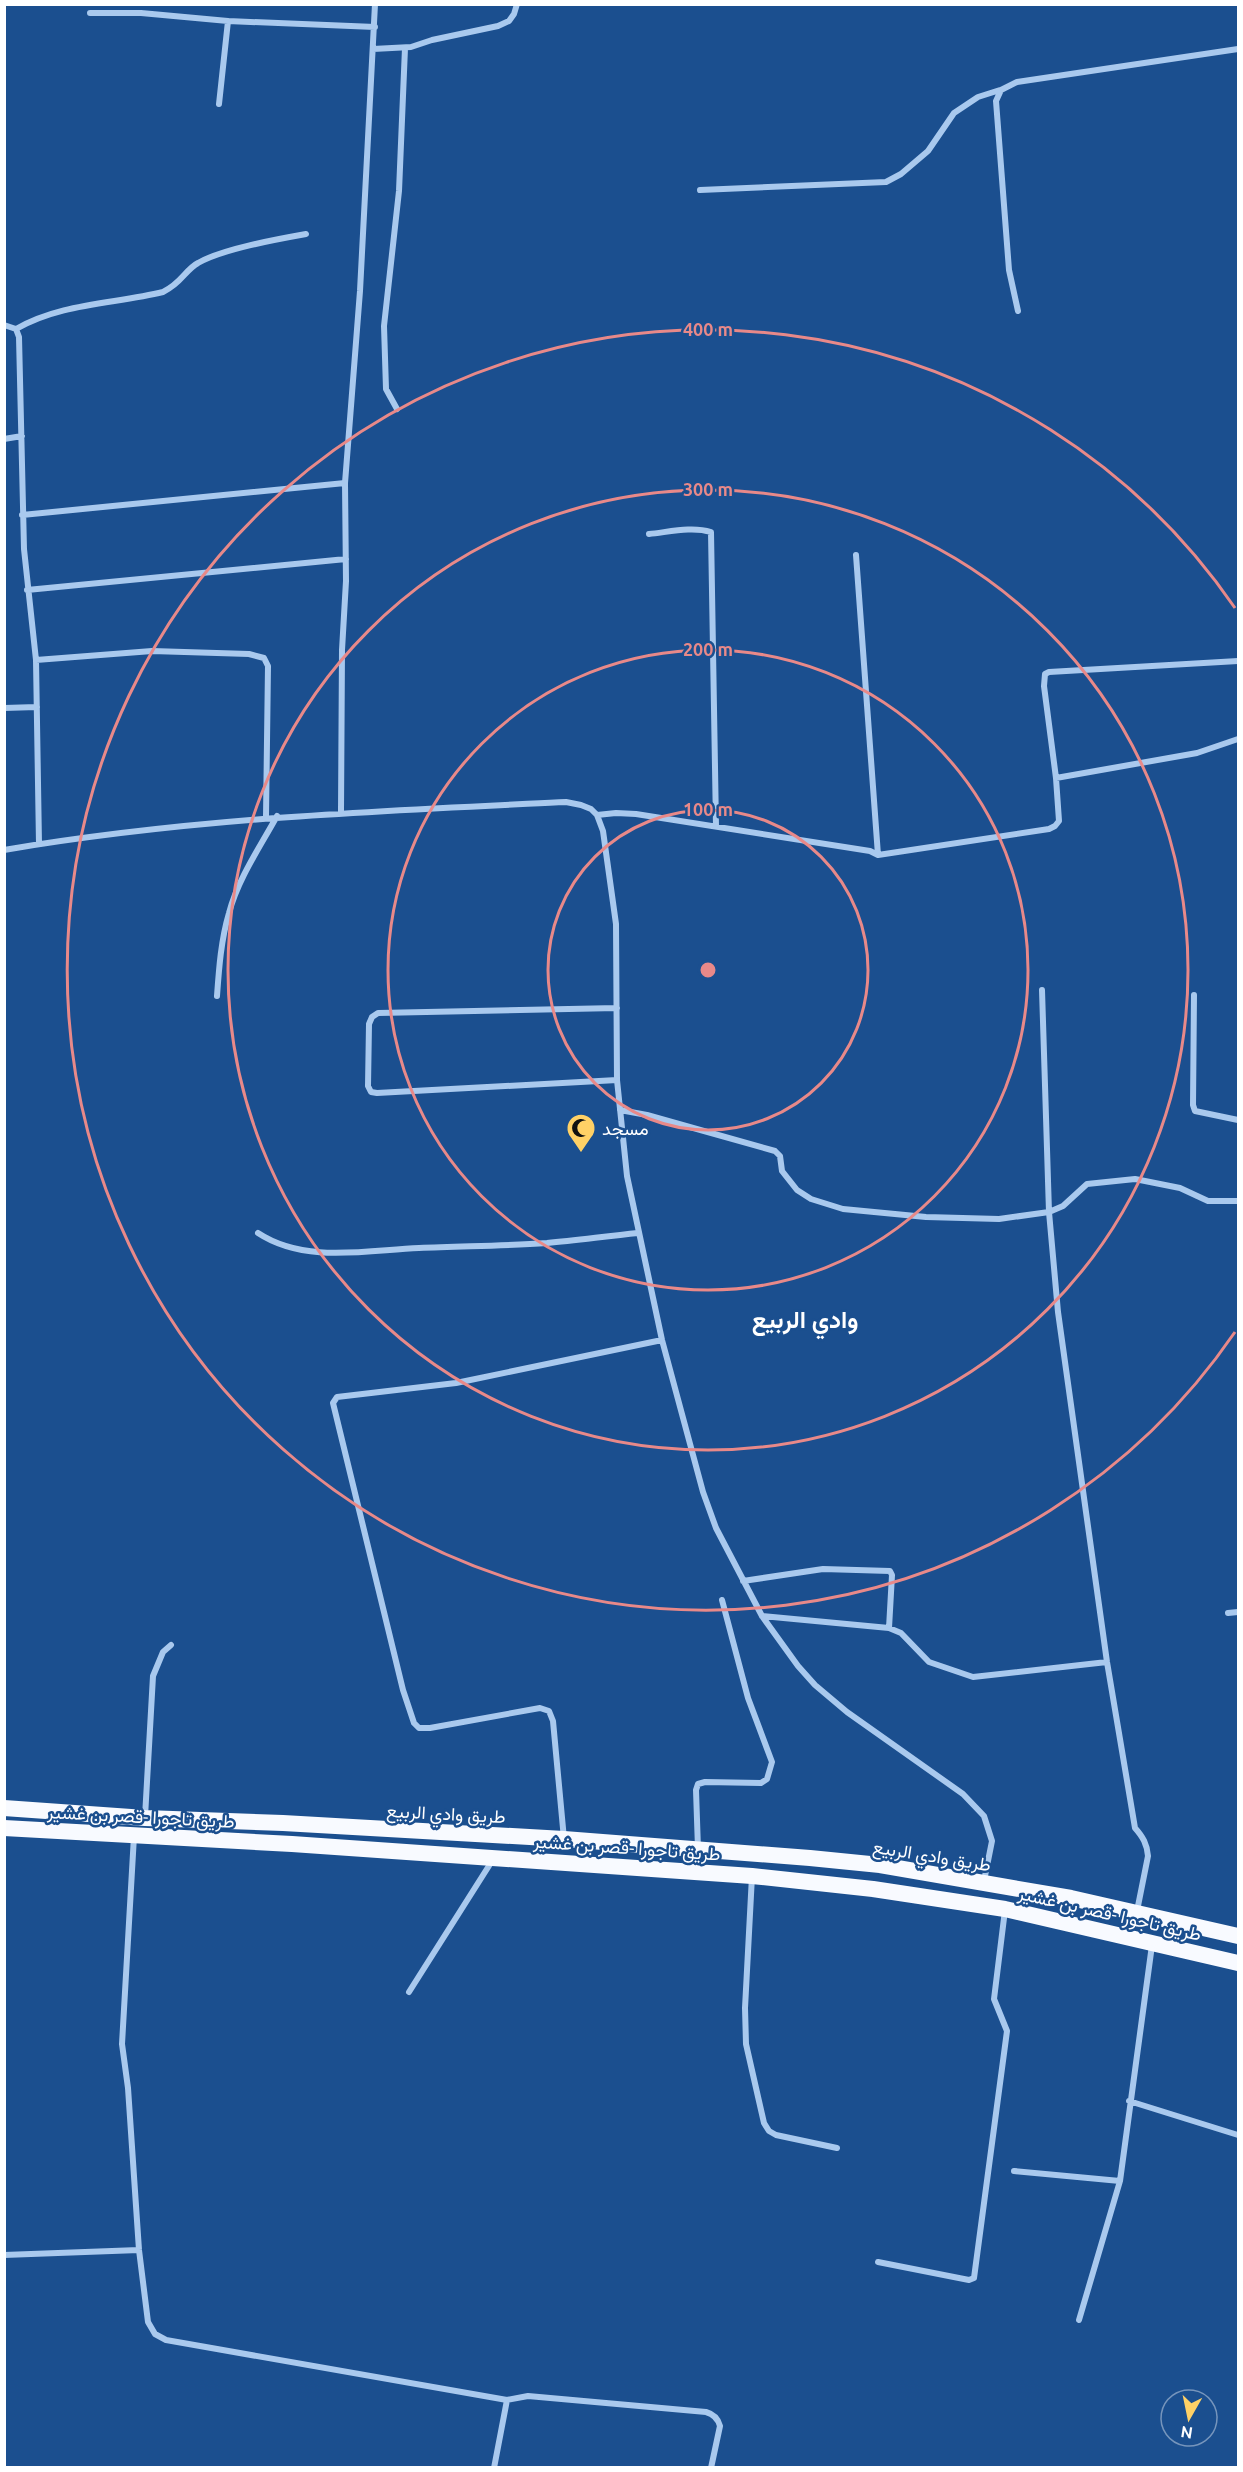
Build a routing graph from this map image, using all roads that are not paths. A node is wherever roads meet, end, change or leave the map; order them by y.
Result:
1 (375, 4) edge
2 (517, 4) edge
3 (90, 13) dead end
4 (228, 21) junction
5 (375, 27) junction
6 (405, 48) junction
7 (373, 49) junction
8 (1239, 49) edge
9 (1001, 90) junction
10 (219, 104) dead end
11 (700, 190) dead end
12 (306, 234) dead end
13 (1018, 311) dead end
14 (4, 325) edge
15 (16, 329) junction
16 (397, 408) dead end
17 (22, 436) junction
18 (4, 439) edge
19 (345, 483) junction
20 (22, 514) junction
21 (650, 534) dead end
22 (856, 555) dead end
23 (346, 560) junction
24 (27, 590) junction
25 (36, 660) junction
26 (1239, 661) edge
27 (37, 707) junction
28 (4, 708) edge
29 (1239, 739) edge
30 (1056, 778) junction
31 (341, 812) junction
32 (597, 815) junction
33 (277, 816) junction
34 (266, 817) junction
35 (716, 826) junction
36 (39, 844) junction
37 (4, 850) edge
38 (878, 855) junction
39 (1042, 990) dead end
40 (1194, 995) dead end
41 (218, 996) dead end
42 (617, 1008) junction
43 (617, 1080) junction
44 (620, 1110) junction
45 (1239, 1120) edge
46 (1239, 1201) edge
47 (1049, 1212) junction
48 (258, 1233) dead end
49 (638, 1233) junction
50 (662, 1340) junction
51 (743, 1581) junction
52 (722, 1600) dead end
53 (1239, 1612) edge
54 (1228, 1613) dead end
55 (762, 1616) junction
56 (889, 1628) junction
57 (171, 1645) dead end
58 (1107, 1662) junction
59 (4, 1808) edge
60 (145, 1818) junction
61 (4, 1828) edge
62 (134, 1835) junction
63 (564, 1839) junction
64 (698, 1850) junction
65 (494, 1858) junction
66 (752, 1876) junction
67 (984, 1882) junction
68 (1005, 1909) junction
69 (1137, 1911) junction
70 (1239, 1936) edge
71 (1152, 1942) junction
72 (1239, 1963) edge
73 (409, 1992) dead end
74 (1129, 2101) junction
75 (1239, 2135) edge
76 (837, 2148) dead end
77 (1014, 2171) dead end
78 (1120, 2181) junction
79 (139, 2250) junction
80 (4, 2255) edge
81 (878, 2262) dead end
82 (1079, 2320) dead end
83 (507, 2400) junction
84 (494, 2468) edge
85 (711, 2468) edge

1 - 5 street
2 - 6 street
3 - 4 street
4 - 5 street
4 - 10 street
5 - 7 street
6 - 7 street
6 - 16 street
7 - 19 street
8 - 9 street
9 - 11 street
9 - 13 street
12 - 15 street
14 - 15 street
15 - 17 street
17 - 18 street
17 - 20 street
19 - 20 street
19 - 23 street
20 - 24 street
21 - 35 street
22 - 38 street
23 - 24 street
23 - 31 street
24 - 25 street
25 - 27 street
25 - 34 street
26 - 30 street
27 - 28 street
27 - 36 street
29 - 30 street
30 - 38 street
31 - 32 street
31 - 33 street
32 - 35 street
32 - 42 street
33 - 34 street
33 - 41 street
34 - 36 street
35 - 38 street
36 - 37 street
39 - 47 street
40 - 45 street
42 - 43 street
42 - 43 street
43 - 44 street
44 - 47 street
44 - 49 street
46 - 47 street
47 - 58 street
48 - 49 street
49 - 50 street
50 - 51 street
50 - 63 street
51 - 55 street
51 - 56 street
52 - 64 street
53 - 54 street
55 - 56 street
55 - 67 street
56 - 58 street
57 - 60 street
58 - 69 street
59 - 60 highway, طريق وادي الربيع
60 - 63 highway, طريق وادي الربيع
61 - 62 highway, طريق تاجورا -قصر بن غشير
62 - 65 highway, طريق تاجورا -قصر بن غشير
62 - 79 street
63 - 64 highway, طريق وادي الربيع
64 - 67 highway, طريق وادي الربيع
65 - 66 highway, طريق تاجورا -قصر بن غشير
65 - 73 street
66 - 68 highway, طريق تاجورا -قصر بن غشير
66 - 76 street
67 - 69 highway, طريق وادي الربيع
68 - 71 highway, طريق تاجورا -قصر بن غشير
68 - 81 street
69 - 70 highway, طريق وادي الربيع
71 - 72 highway, طريق تاجورا -قصر بن غشير
71 - 74 street
74 - 75 street
74 - 78 street
77 - 78 street
78 - 82 street
79 - 80 street
79 - 83 street
83 - 84 street
83 - 85 street

